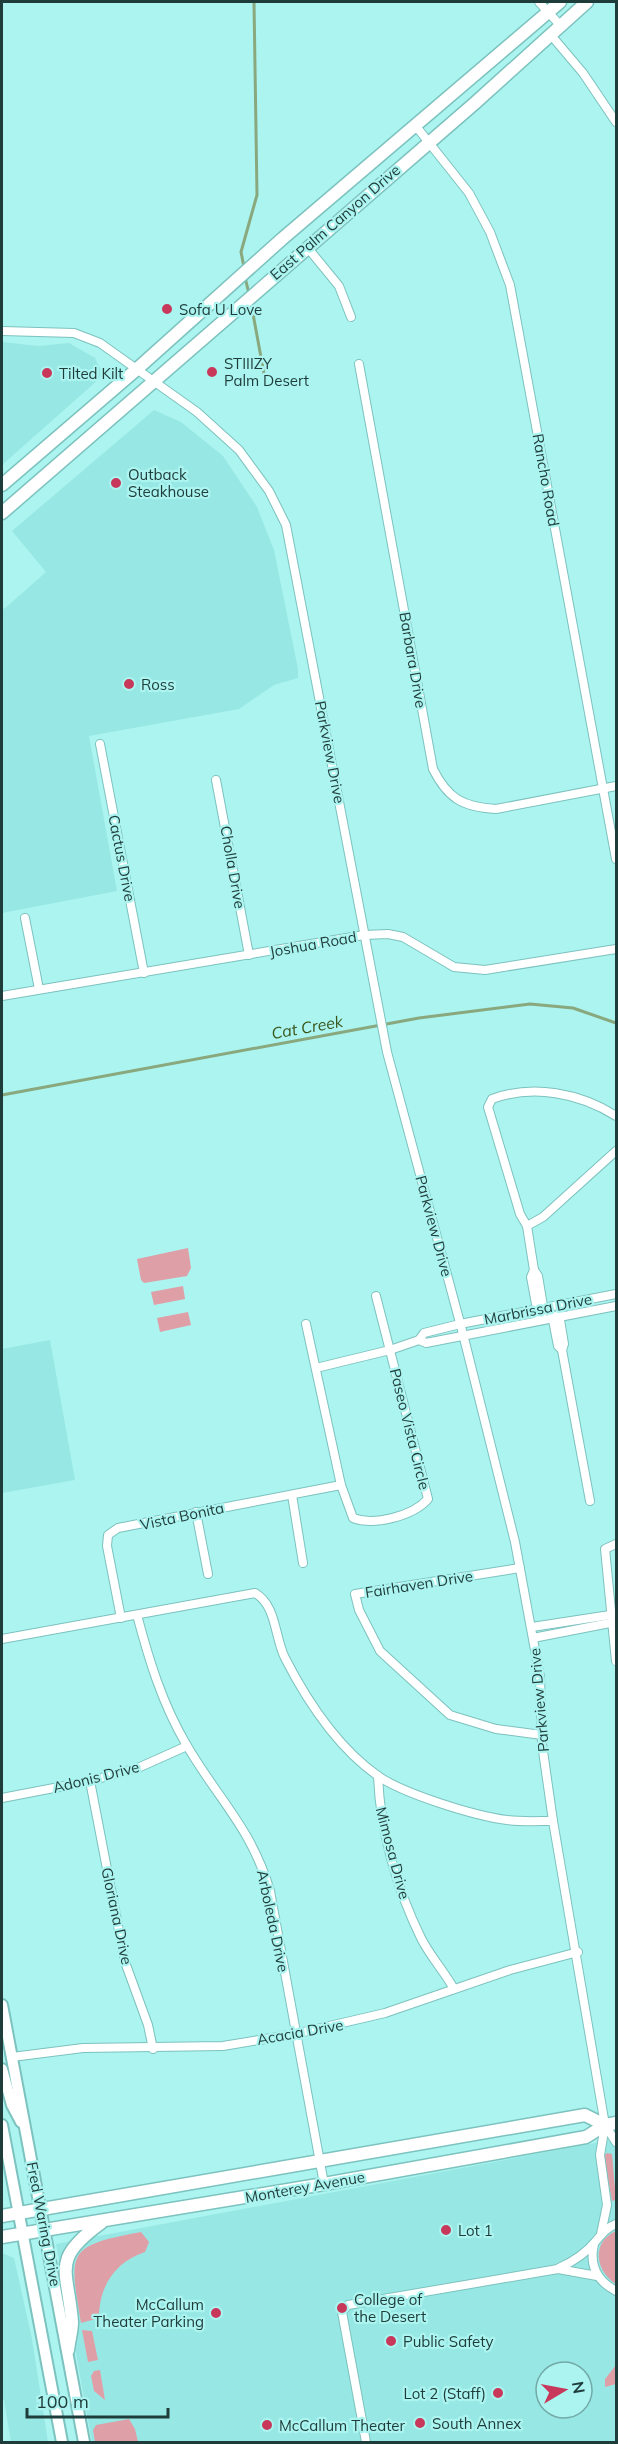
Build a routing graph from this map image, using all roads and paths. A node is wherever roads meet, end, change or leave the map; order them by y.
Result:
1 (539, 2) edge
2 (560, 2) edge
3 (587, 2) edge
4 (549, 12) junction
5 (560, 25) junction
6 (550, 34) junction
7 (616, 122) edge
8 (415, 125) junction
9 (427, 142) junction
10 (308, 247) junction
11 (351, 317) dead end
12 (2, 331) edge
13 (359, 364) dead end
14 (137, 369) junction
15 (154, 381) junction
16 (2, 485) edge
17 (2, 513) edge
18 (100, 744) dead end
19 (216, 780) dead end
20 (616, 786) edge
21 (603, 788) junction
22 (616, 859) edge
23 (25, 918) dead end
24 (364, 935) junction
25 (616, 949) edge
26 (249, 955) junction
27 (144, 973) junction
28 (39, 989) junction
29 (2, 996) edge
30 (616, 1116) edge
31 (616, 1151) edge
32 (527, 1226) junction
33 (616, 1294) edge
34 (376, 1296) dead end
35 (604, 1296) junction
36 (616, 1306) edge
37 (547, 1308) junction
38 (606, 1308) junction
39 (549, 1319) junction
40 (306, 1324) dead end
41 (460, 1324) junction
42 (463, 1334) junction
43 (419, 1340) junction
44 (390, 1350) junction
45 (315, 1368) junction
46 (340, 1485) junction
47 (292, 1495) junction
48 (590, 1501) dead end
49 (196, 1512) junction
50 (616, 1544) edge
51 (303, 1563) dead end
52 (520, 1568) junction
53 (208, 1574) dead end
54 (137, 1615) junction
55 (121, 1618) junction
56 (610, 1619) junction
57 (531, 1628) junction
58 (533, 1638) junction
59 (2, 1639) edge
60 (616, 1661) edge
61 (542, 1735) junction
62 (187, 1746) junction
63 (378, 1776) junction
64 (90, 1781) junction
65 (2, 1798) edge
66 (553, 1821) junction
67 (578, 1952) junction
68 (454, 1989) junction
69 (2, 2006) edge
70 (295, 2034) junction
71 (153, 2049) junction
72 (7, 2055) edge
73 (2, 2068) edge
74 (611, 2124) edge
75 (2, 2125) edge
76 (25, 2127) junction
77 (616, 2142) edge
78 (319, 2161) junction
79 (324, 2184) junction
80 (42, 2210) junction
81 (18, 2214) junction
82 (2, 2216) edge
83 (105, 2221) junction
84 (616, 2224) edge
85 (46, 2230) junction
86 (22, 2234) junction
87 (601, 2234) junction
88 (2, 2238) edge
89 (595, 2243) junction
90 (558, 2269) junction
91 (597, 2276) junction
92 (616, 2291) edge
93 (68, 2350) junction
94 (62, 2442) edge
95 (84, 2442) edge
96 (366, 2442) edge

1 - 4 street
2 - 4 main road, East Palm Canyon Drive
3 - 5 main road, East Palm Canyon Drive
4 - 5 street
4 - 8 main road, East Palm Canyon Drive
5 - 6 main road, East Palm Canyon Drive
6 - 7 street
6 - 9 main road, East Palm Canyon Drive
8 - 9 street, Rancho Road
8 - 14 main road, East Palm Canyon Drive
9 - 10 main road, East Palm Canyon Drive
9 - 21 street, Rancho Road
10 - 11 street
10 - 15 main road, East Palm Canyon Drive
12 - 14 street, Parkview Drive
13 - 21 street, Barbara Drive
14 - 15 street, Parkview Drive
14 - 16 main road, East Palm Canyon Drive
15 - 17 main road, East Palm Canyon Drive
15 - 24 street, Parkview Drive
18 - 27 street, Cactus Drive
19 - 26 street, Cholla Drive
20 - 21 street, Barbara Drive
21 - 22 street, Rancho Road
23 - 28 street
24 - 25 street, Joshua Road
24 - 26 street, Joshua Road
24 - 41 street, Parkview Drive
26 - 27 street, Joshua Road
27 - 28 street, Joshua Road
28 - 29 street, Joshua Road
30 - 32 street
31 - 32 street
32 - 37 street
33 - 35 street, Marbrissa Drive
34 - 44 street, Paseo Vista Circle
35 - 37 street, Marbrissa Drive
35 - 38 street
36 - 38 street, Marbrissa Drive
37 - 39 street
37 - 39 street
37 - 41 street, Marbrissa Drive
38 - 39 street, Marbrissa Drive
39 - 42 street, Marbrissa Drive
39 - 48 street
40 - 45 street, Paseo Vista Circle
41 - 42 street, Parkview Drive
41 - 43 street, Marbrissa Drive
42 - 43 street, Marbrissa Drive
42 - 52 street, Parkview Drive
43 - 44 street
44 - 45 street
44 - 46 street, Paseo Vista Circle
45 - 46 street, Paseo Vista Circle
46 - 47 street, Vista Bonita
47 - 49 street, Vista Bonita
47 - 51 street
49 - 53 street
49 - 55 street, Vista Bonita
50 - 56 street
52 - 57 street, Parkview Drive
52 - 61 street, Fairhaven Drive
54 - 55 street
54 - 62 street, Arboleda Drive
54 - 63 street
55 - 59 street
56 - 57 street
56 - 58 street
56 - 60 street
57 - 58 street, Parkview Drive
58 - 61 street, Parkview Drive
61 - 66 street, Parkview Drive
62 - 64 street, Adonis Drive
62 - 70 street, Arboleda Drive
63 - 66 street
63 - 68 street, Mimosa Drive
64 - 65 street, Adonis Drive
64 - 71 street, Gloriana Drive
66 - 67 street, Parkview Drive
67 - 68 street, Acacia Drive
67 - 74 street, Parkview Drive
68 - 70 street, Acacia Drive
69 - 72 main road, Fred Waring Drive
70 - 71 street, Acacia Drive
70 - 78 street, Arboleda Drive
71 - 72 street, Acacia Drive
72 - 76 main road, Fred Waring Drive
73 - 76 main road
74 - 77 street
74 - 78 main road, Monterey Avenue
74 - 79 main road, Monterey Avenue
74 - 87 street
75 - 81 main road, Fred Waring Drive
76 - 80 main road, Fred Waring Drive
78 - 79 street, Arboleda Drive
78 - 80 main road, Monterey Avenue
79 - 83 main road, Monterey Avenue
80 - 81 main road, Monterey Avenue
80 - 85 main road, Fred Waring Drive
81 - 82 main road, Monterey Avenue
81 - 86 main road, Fred Waring Drive
83 - 85 main road, Monterey Avenue
83 - 93 main road
84 - 87 street
85 - 86 main road, Monterey Avenue
85 - 93 main road, Fred Waring Drive
86 - 88 main road, Monterey Avenue
86 - 94 main road, Fred Waring Drive
87 - 89 street
89 - 90 street
89 - 91 street
90 - 91 street
90 - 96 street
91 - 92 street
93 - 95 main road, Fred Waring Drive

